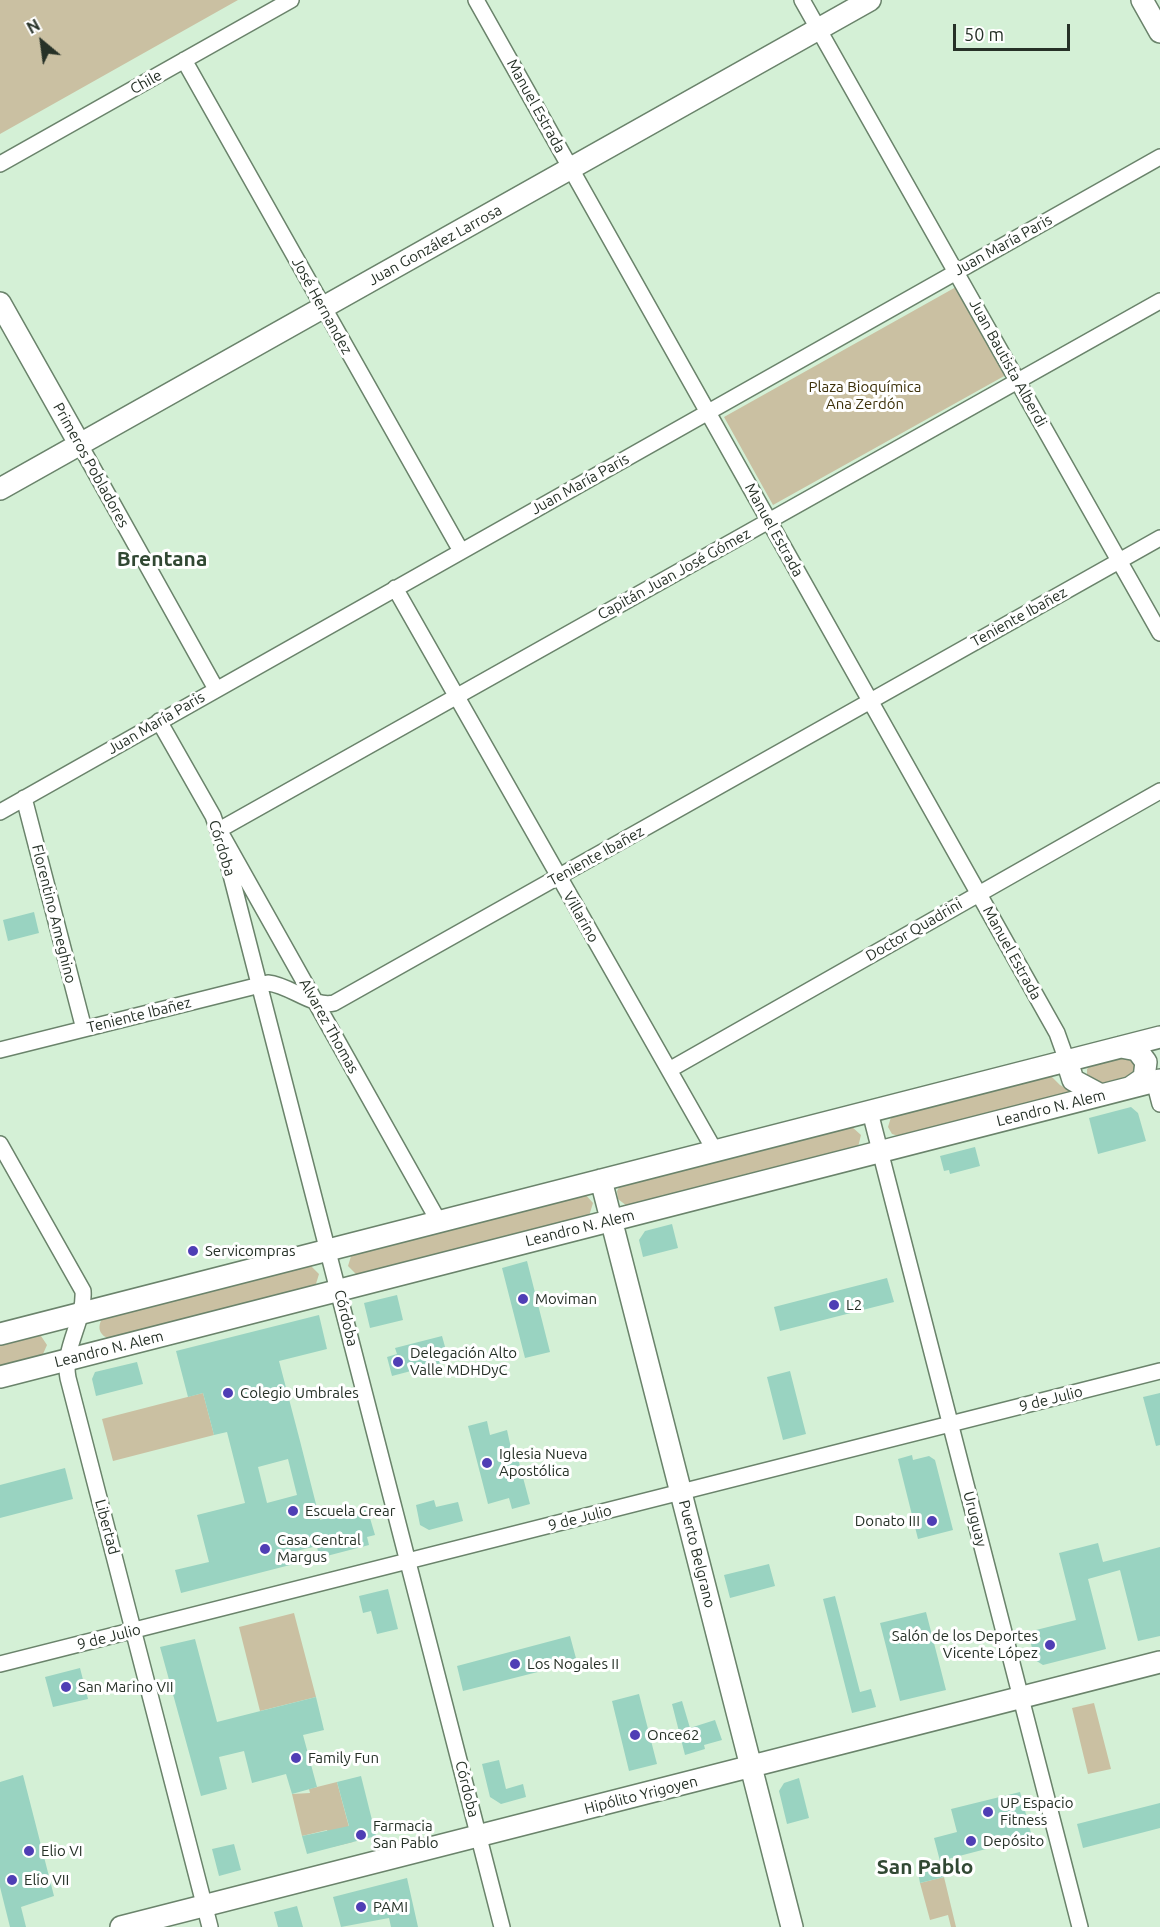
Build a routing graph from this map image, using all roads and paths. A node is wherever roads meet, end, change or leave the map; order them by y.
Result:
1 (291, 0) edge
2 (477, 0) edge
3 (802, 0) edge
4 (870, 0) edge
5 (1142, 0) edge
6 (818, 29) junction
7 (1160, 32) edge
8 (184, 60) junction
9 (1160, 157) edge
10 (0, 164) edge
11 (571, 168) junction
12 (956, 272) junction
13 (1160, 301) edge
14 (0, 303) edge
15 (323, 307) junction
16 (1018, 381) junction
17 (708, 412) junction
18 (80, 445) junction
19 (0, 489) edge
20 (769, 521) junction
21 (1160, 538) edge
22 (461, 551) junction
23 (1119, 561) junction
24 (394, 588) junction
25 (1160, 633) edge
26 (216, 689) junction
27 (456, 697) junction
28 (870, 701) junction
29 (159, 721) junction
30 (1160, 791) edge
31 (24, 798) junction
32 (0, 812) edge
33 (219, 830) junction
34 (559, 877) junction
35 (979, 894) junction
36 (260, 985) junction
37 (314, 1000) junction
38 (84, 1029) junction
39 (1160, 1037) edge
40 (1121, 1047) junction
41 (0, 1050) edge
42 (1067, 1061) junction
43 (669, 1070) junction
44 (1157, 1080) edge
45 (1131, 1087) junction
46 (1101, 1095) junction
47 (1160, 1104) edge
48 (870, 1112) junction
49 (0, 1144) edge
50 (715, 1151) junction
51 (880, 1151) junction
52 (601, 1180) junction
53 (612, 1220) junction
54 (439, 1222) junction
55 (329, 1250) junction
56 (339, 1290) junction
57 (80, 1314) junction
58 (0, 1334) edge
59 (67, 1360) junction
60 (1160, 1371) edge
61 (0, 1377) edge
62 (951, 1424) junction
63 (681, 1492) junction
64 (408, 1561) junction
65 (134, 1631) junction
66 (1160, 1662) edge
67 (0, 1664) edge
68 (1021, 1698) junction
69 (751, 1766) junction
70 (479, 1836) junction
71 (204, 1906) junction
72 (121, 1927) edge
73 (210, 1927) edge
74 (502, 1927) edge
75 (792, 1927) edge
76 (1080, 1927) edge

1 - 8 street, Chile
2 - 11 street, Manuel Estrada
3 - 6 street, Juan Bautista Alberdi
4 - 6 street, Juan González Larrosa
5 - 7 street
6 - 11 street, Juan González Larrosa
6 - 12 street, Juan Bautista Alberdi
8 - 10 street, Chile
8 - 15 street, José Hernandez
9 - 12 street, Juan María Paris
11 - 15 street, Juan González Larrosa
11 - 17 street, Manuel Estrada
12 - 16 street, Juan Bautista Alberdi
12 - 17 street, Juan María Paris
13 - 16 street, Capitán Juan José Gómez
14 - 18 street, Primeros Pobladores
15 - 18 street, Juan González Larrosa
15 - 22 street, José Hernandez
16 - 20 street, Capitán Juan José Gómez
16 - 23 street, Juan Bautista Alberdi
17 - 20 street, Manuel Estrada
17 - 22 street, Juan María Paris
18 - 19 street, Juan González Larrosa
18 - 26 street, Primeros Pobladores
20 - 27 street, Capitán Juan José Gómez
20 - 28 street, Manuel Estrada
21 - 23 street, Teniente Ibañez
22 - 24 street, Juan María Paris
23 - 25 street, Juan Bautista Alberdi
23 - 28 street, Teniente Ibañez
24 - 26 street, Juan María Paris
24 - 27 street, Villarino
26 - 29 street, Juan María Paris
27 - 33 street, Capitán Juan José Gómez
27 - 34 street, Villarino
28 - 34 street, Teniente Ibañez
28 - 35 street, Manuel Estrada
29 - 31 street, Juan María Paris
29 - 33 street, Córdoba
30 - 35 street, Doctor Quadrini
31 - 32 street, Juan María Paris
31 - 38 street, Florentino Ameghino
33 - 36 street, Córdoba
33 - 37 street, Alvarez Thomas
34 - 37 street, Teniente Ibañez
34 - 43 street, Villarino
35 - 42 street, Manuel Estrada
35 - 43 street, Doctor Quadrini
36 - 37 street, Teniente Ibañez
36 - 38 street, Teniente Ibañez
36 - 55 street, Córdoba
37 - 54 street, Alvarez Thomas
38 - 41 street, Teniente Ibañez
39 - 40 street
40 - 42 street
40 - 45 street
42 - 46 street
42 - 48 street
43 - 50 street, Villarino
44 - 45 street, Leandro N. Alem
44 - 47 street
45 - 46 street, Leandro N. Alem
46 - 51 street, Leandro N. Alem
48 - 50 street
48 - 51 street, Uruguay
49 - 57 street, Libertad
50 - 52 street
51 - 53 street, Leandro N. Alem
51 - 62 street, Uruguay
52 - 53 street, Puerto Belgrano
52 - 54 street
53 - 56 street, Leandro N. Alem
53 - 63 street, Puerto Belgrano
54 - 55 street
55 - 56 street, Córdoba
55 - 57 street
56 - 59 street, Leandro N. Alem
56 - 64 street, Córdoba
57 - 58 street
57 - 59 street, Libertad
59 - 61 street, Leandro N. Alem
59 - 65 street, Libertad
60 - 62 street, 9 de Julio
62 - 63 street, 9 de Julio
62 - 68 street, Uruguay
63 - 64 street, 9 de Julio
63 - 69 street, Puerto Belgrano
64 - 65 street, 9 de Julio
64 - 70 street, Córdoba
65 - 67 street, 9 de Julio
65 - 71 street, Libertad
66 - 68 street, Hipólito Yrigoyen
68 - 69 street, Hipólito Yrigoyen
68 - 76 street, Uruguay
69 - 70 street, Hipólito Yrigoyen
69 - 75 street, Puerto Belgrano
70 - 71 street, Hipólito Yrigoyen
70 - 74 street, Córdoba
71 - 72 street, Hipólito Yrigoyen
71 - 73 street, Libertad

